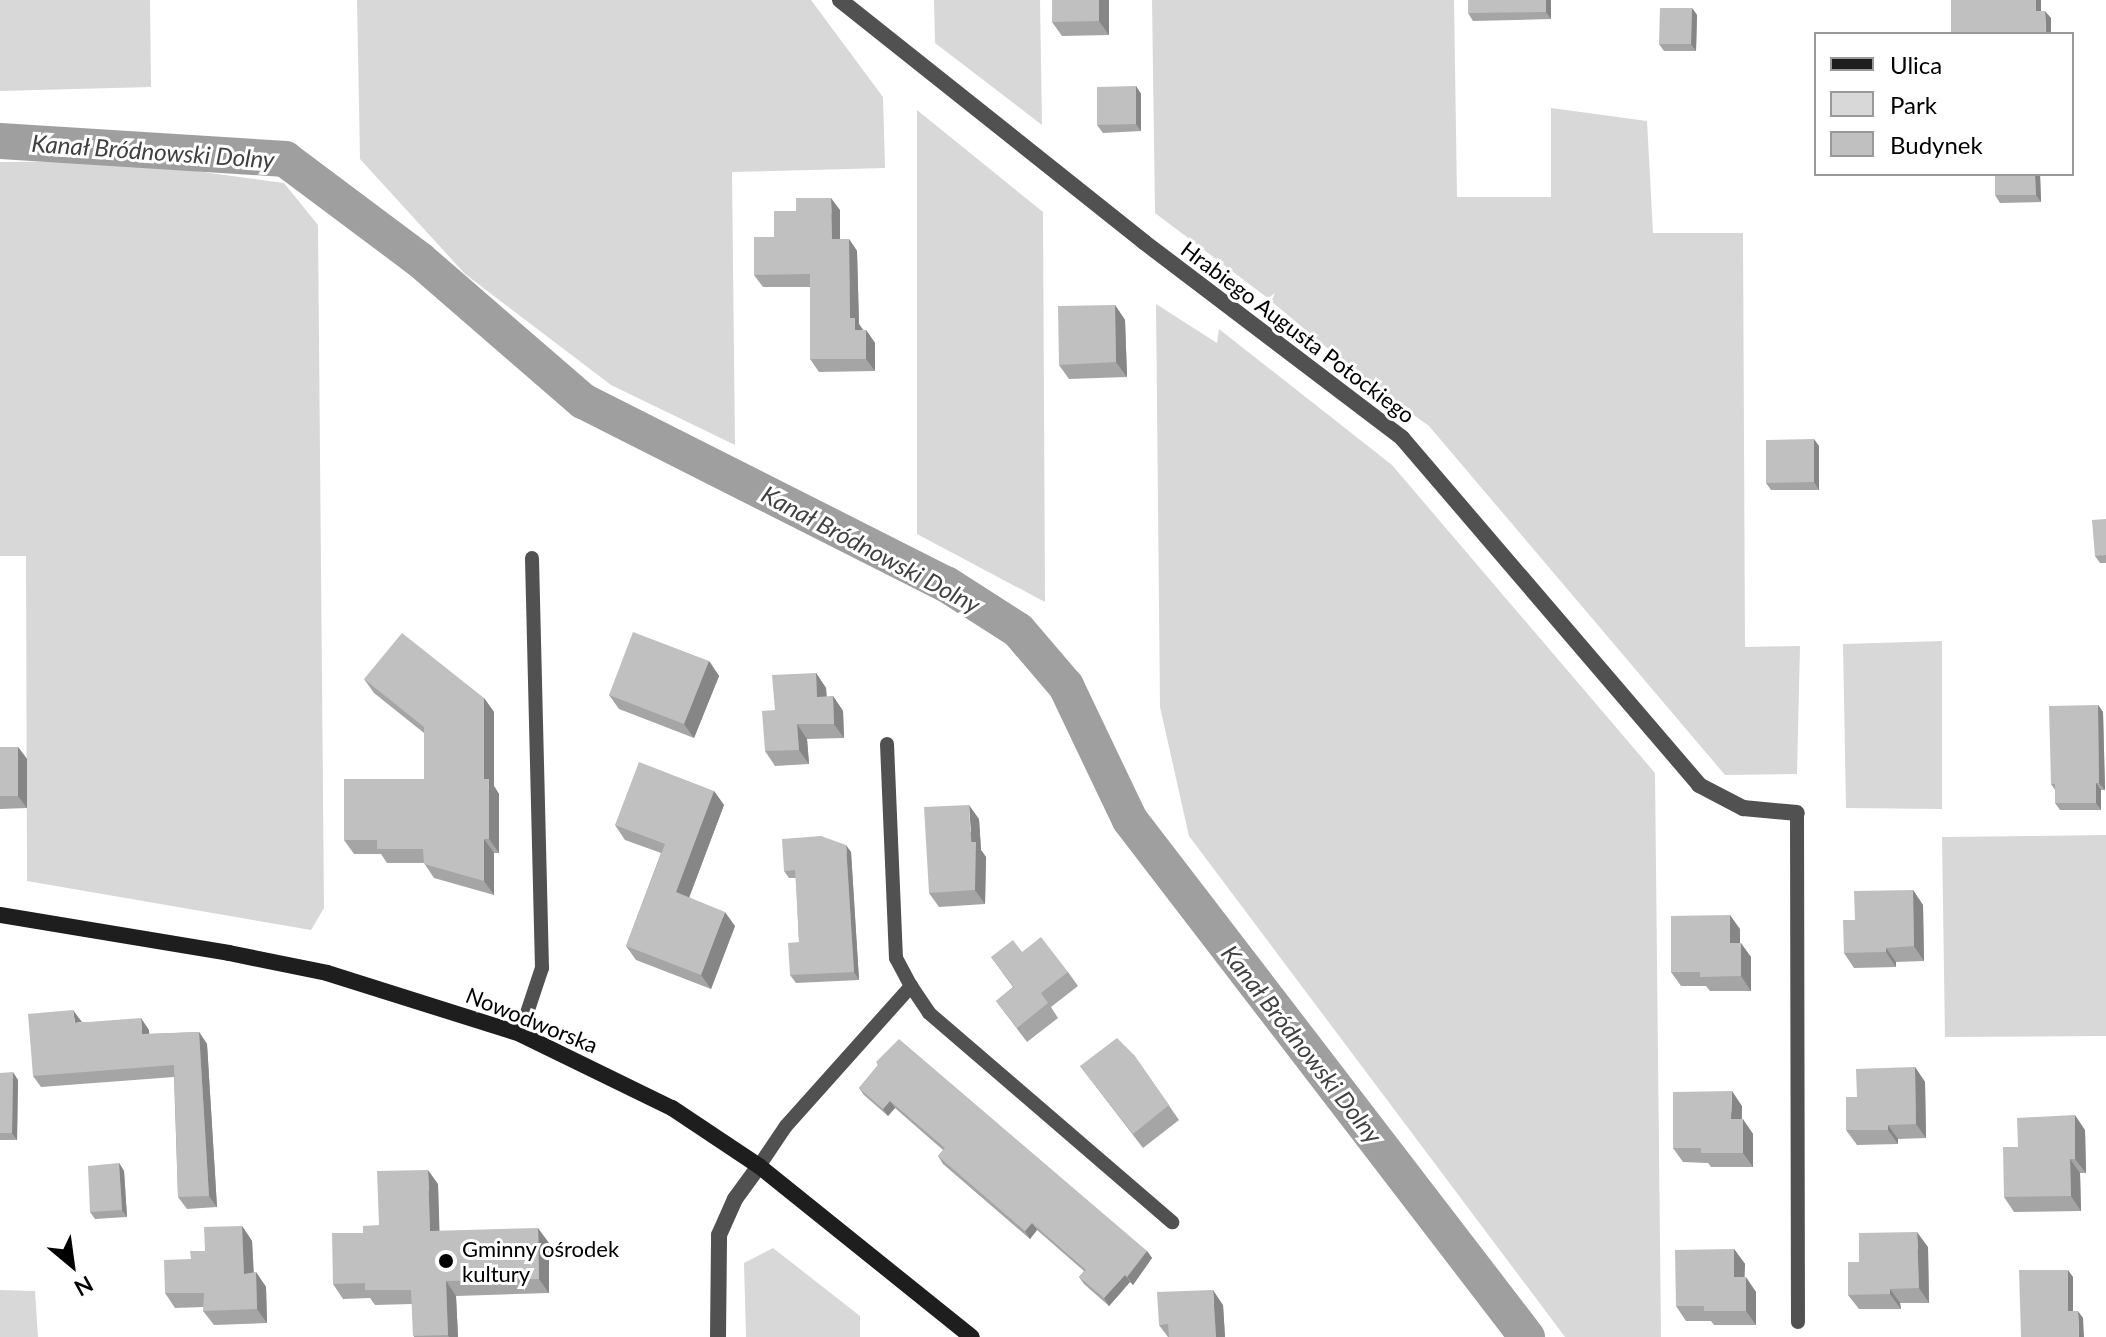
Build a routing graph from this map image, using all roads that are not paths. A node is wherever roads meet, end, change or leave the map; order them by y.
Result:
1 (840, 0) edge
2 (532, 558) dead end
3 (887, 744) dead end
4 (1797, 813) joint
5 (0, 915) edge
6 (911, 986) junction
7 (520, 1034) junction
8 (759, 1166) junction
9 (1172, 1222) dead end
10 (1798, 1322) dead end
11 (718, 1337) edge
12 (972, 1337) edge

1 - 4 street, Hrabiego Augusta Potockiego
2 - 7 lane
3 - 6 lane
4 - 10 lane
5 - 7 main road, Nowodworska
6 - 8 lane
6 - 9 lane
7 - 8 main road, Nowodworska
8 - 11 street
8 - 12 main road, Nowodworska

